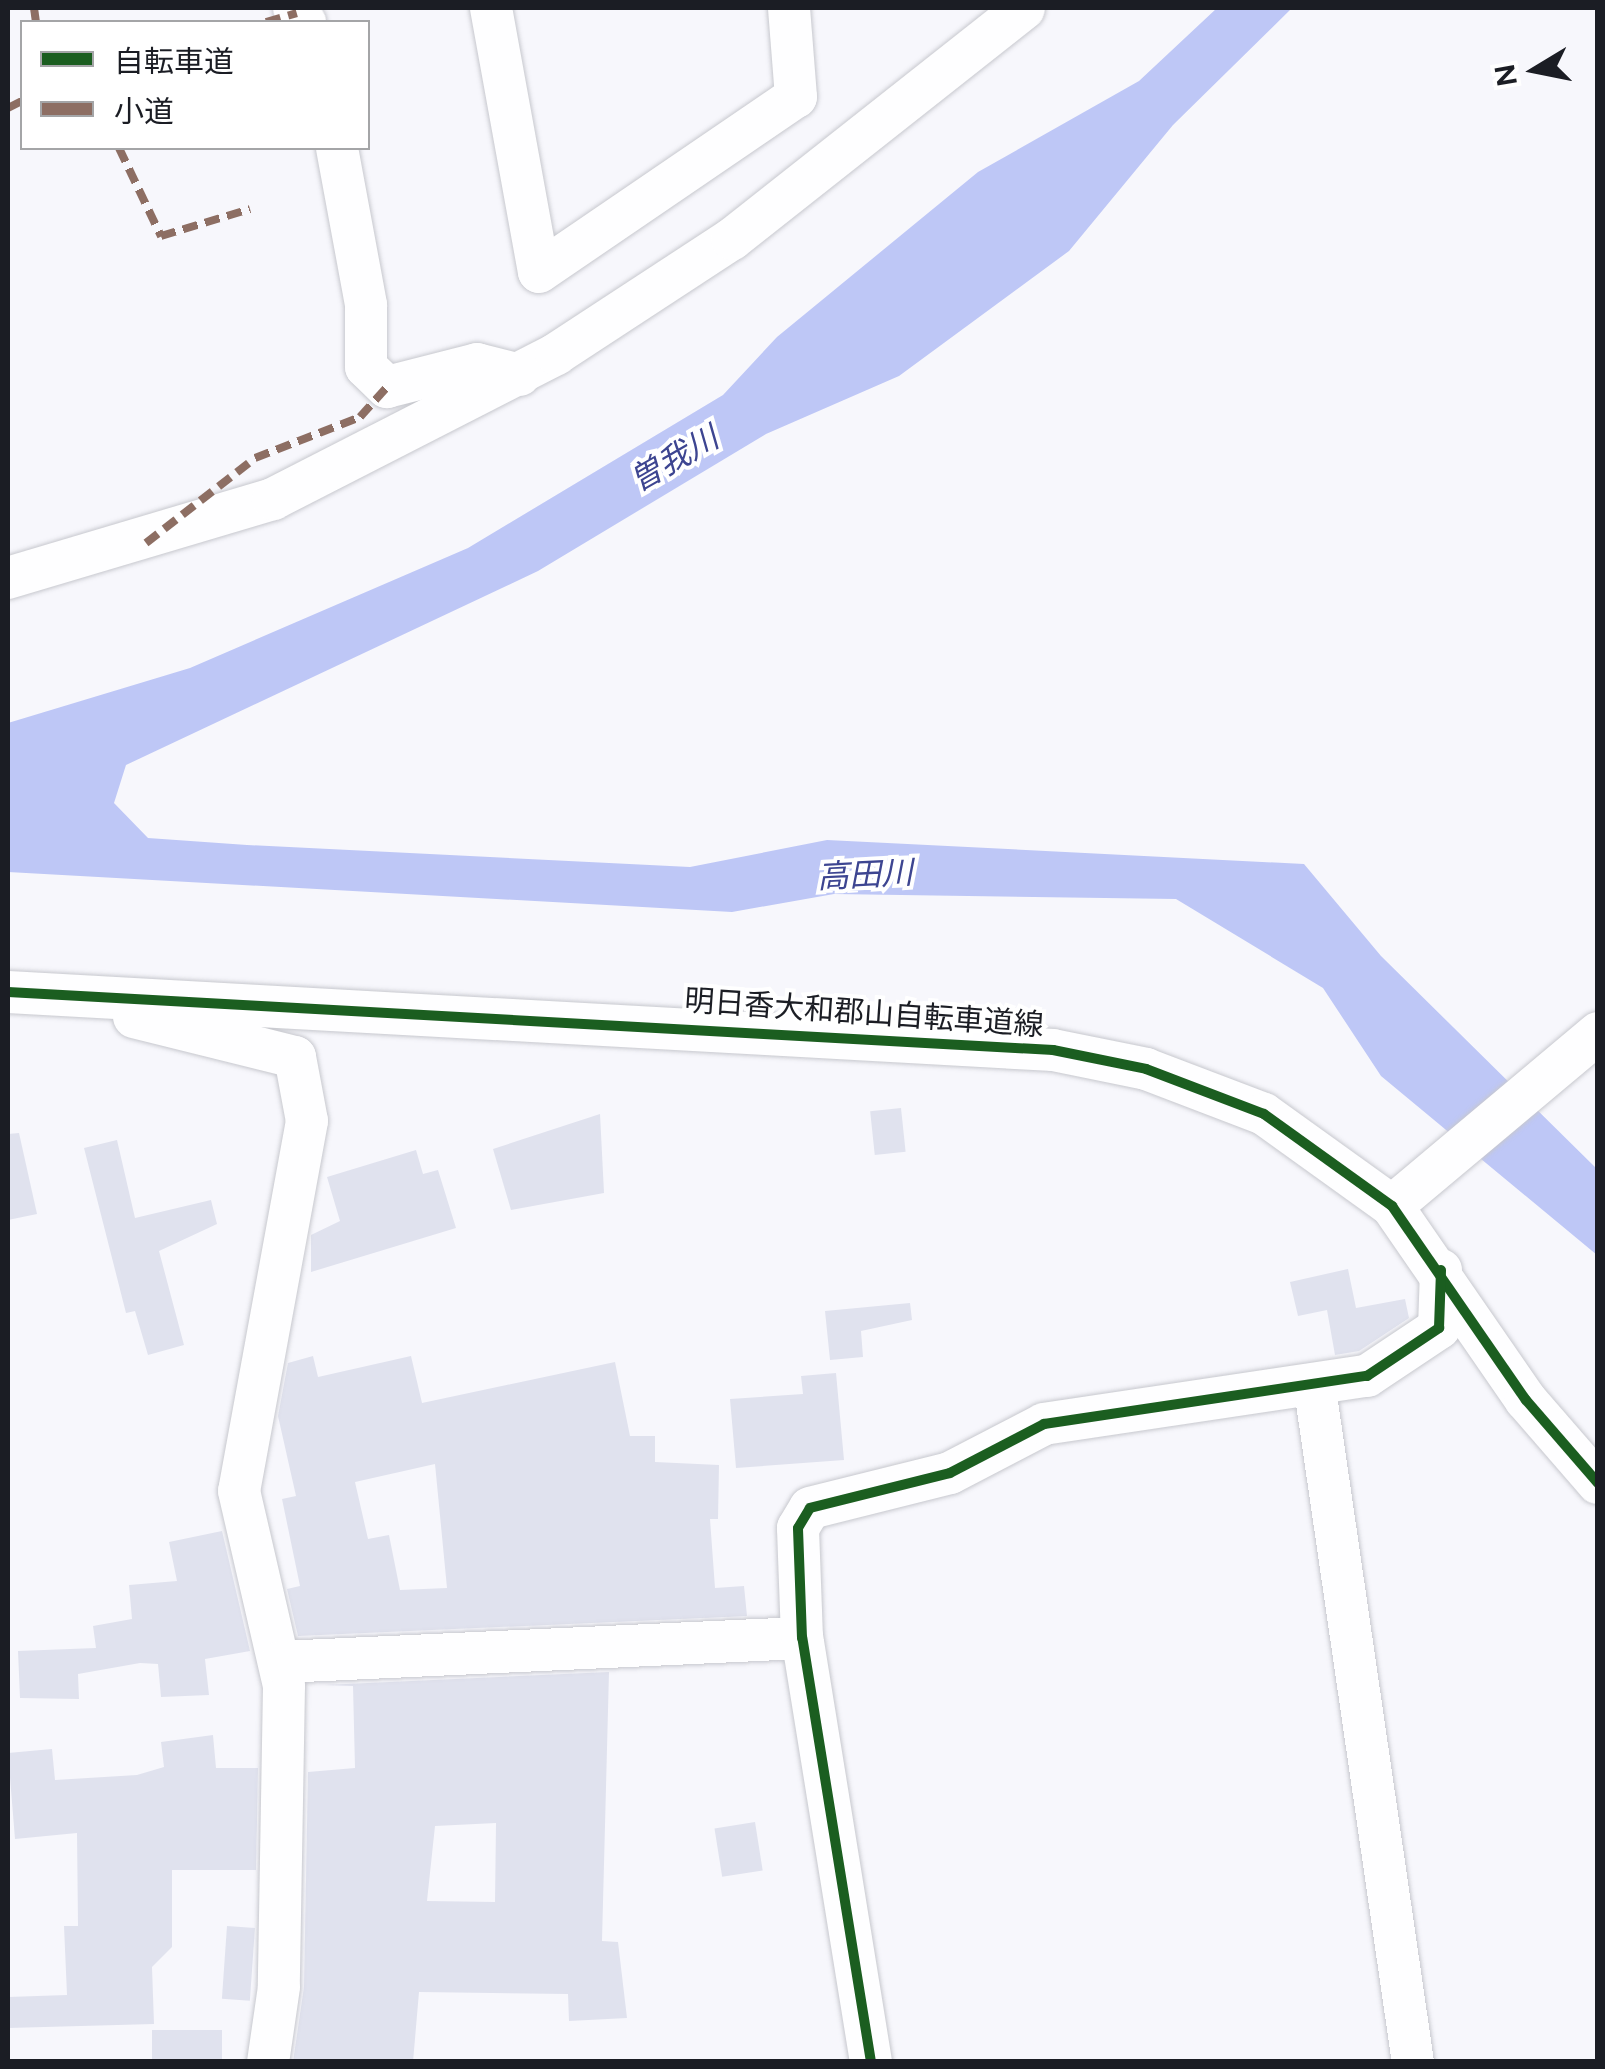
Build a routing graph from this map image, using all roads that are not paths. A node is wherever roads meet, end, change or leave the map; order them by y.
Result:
1 (491, 8) edge
2 (789, 8) edge
3 (1024, 8) edge
4 (337, 150) edge
5 (520, 374) junction
6 (8, 578) edge
7 (27, 992) edge
8 (1587, 1042) edge
9 (1398, 1200) junction
10 (1441, 1270) junction
11 (1315, 1388) junction
12 (1598, 1483) edge
13 (802, 1638) junction
14 (281, 1662) junction
15 (268, 2062) edge
16 (871, 2062) edge
17 (1413, 2062) edge

1 - 2 street
3 - 5 street
4 - 5 street
5 - 6 street
7 - 9 street, 明日香大和郡山自転車道線
7 - 14 street
8 - 9 street
9 - 10 street, 明日香大和郡山自転車道線
10 - 11 street
10 - 12 street, 明日香大和郡山自転車道線
11 - 13 street
11 - 17 street
13 - 14 street
13 - 16 street
14 - 15 street

